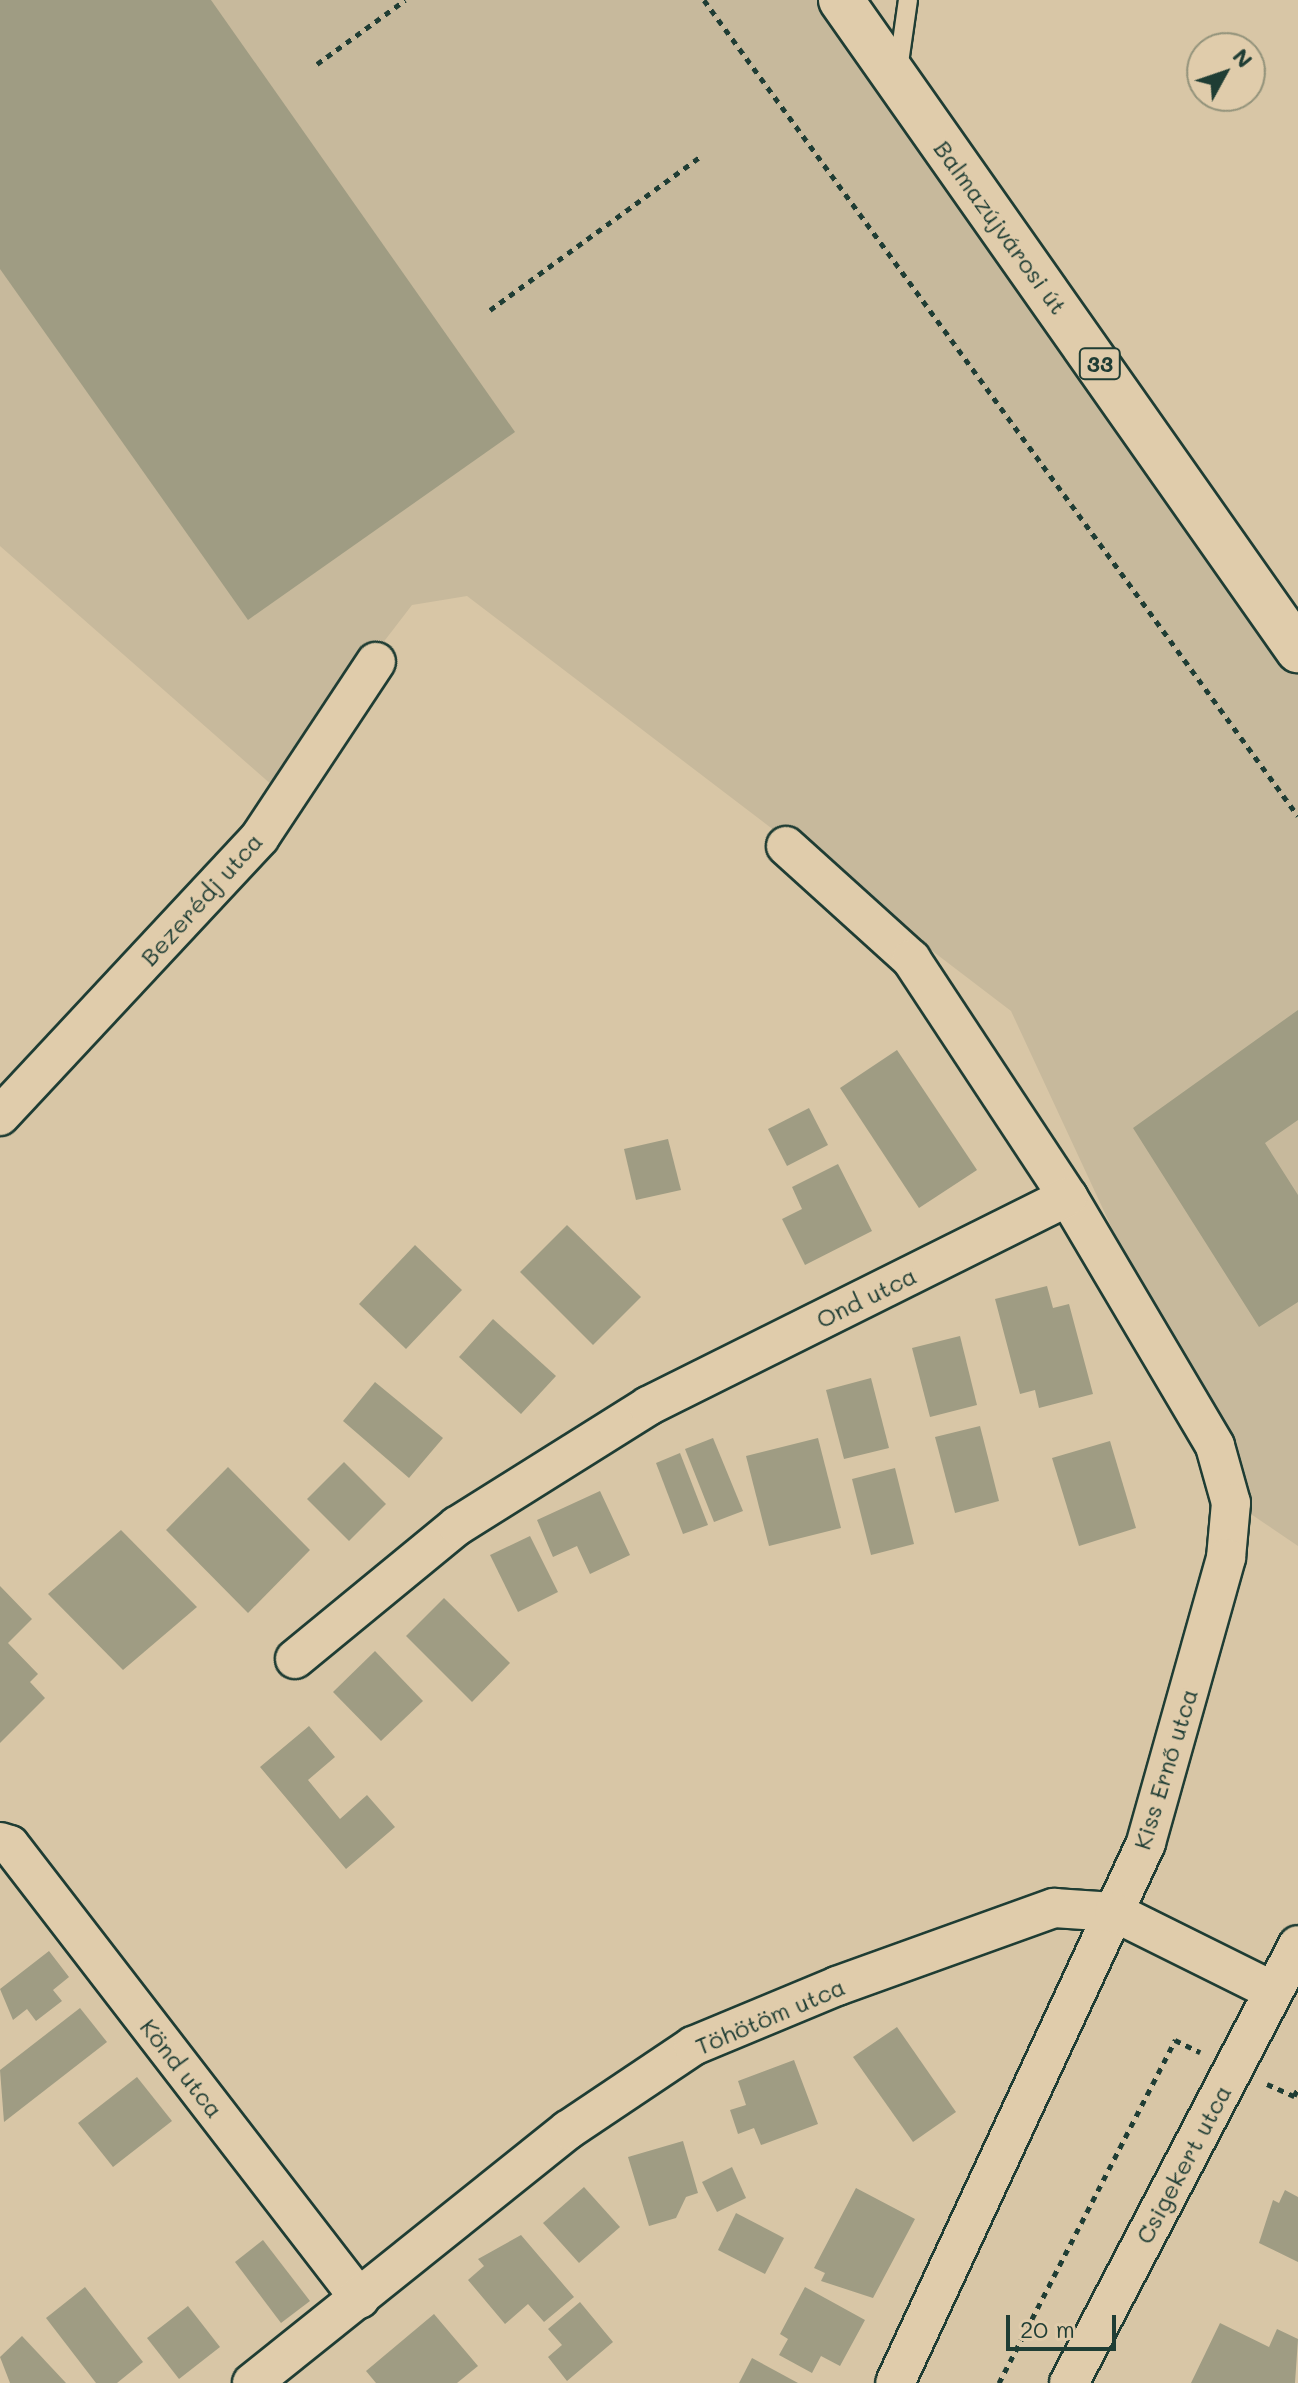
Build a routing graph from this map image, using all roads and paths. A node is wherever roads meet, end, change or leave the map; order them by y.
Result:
1 (405, 0) edge
2 (704, 0) edge
3 (841, 0) edge
4 (908, 0) edge
5 (317, 64) dead end
6 (896, 81) junction
7 (700, 157) dead end
8 (490, 310) dead end
9 (1298, 650) edge
10 (376, 662) dead end
11 (1298, 816) edge
12 (786, 846) dead end
13 (0, 1116) edge
14 (1068, 1197) junction
15 (295, 1659) dead end
16 (0, 1842) edge
17 (1114, 1912) junction
18 (1298, 1945) edge
19 (1273, 1991) junction
20 (1234, 2068) junction
21 (1298, 2089) edge
22 (360, 2299) junction
23 (252, 2383) edge
24 (895, 2383) edge
25 (999, 2383) edge
26 (1069, 2383) edge

1 - 5 path
2 - 11 path
3 - 6 main road, Balmazújvárosi út / 33
4 - 6 lane
6 - 9 main road, Balmazújvárosi út / 33
7 - 8 path
10 - 13 street, Bezerédj utca
12 - 14 street
14 - 15 street, Ond utca
14 - 17 street, Kiss Ernő utca
16 - 22 street, Könd utca
17 - 19 street, Töhötöm utca
17 - 22 street, Töhötöm utca
17 - 24 street, Kiss Ernő utca
18 - 19 street, Csigekert utca
19 - 20 street, Csigekert utca
20 - 21 path
20 - 25 path
20 - 26 street, Csigekert utca
22 - 23 street, Töhötöm utca

